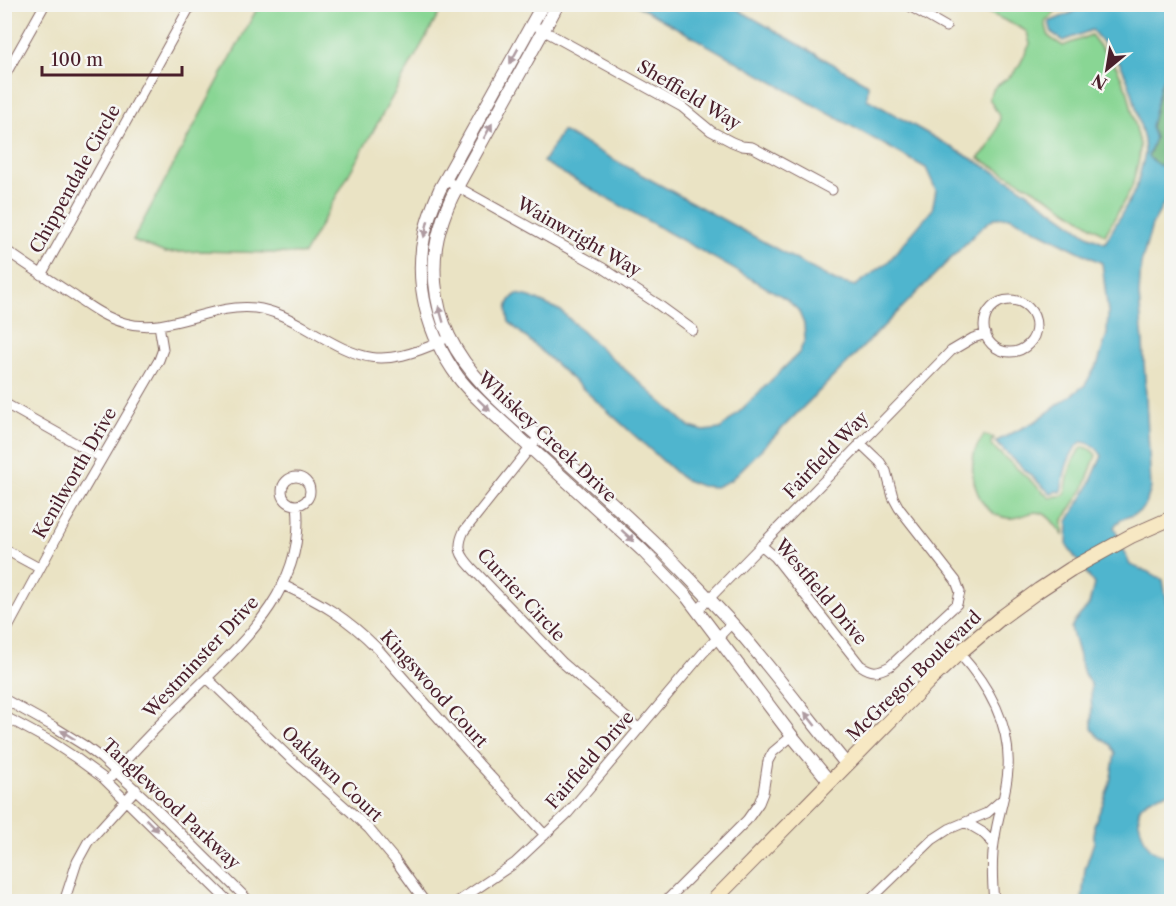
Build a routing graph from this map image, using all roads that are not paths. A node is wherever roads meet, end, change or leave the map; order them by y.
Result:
1 (45, 4) edge
2 (189, 4) edge
3 (543, 4) edge
4 (558, 4) edge
5 (906, 4) edge
6 (532, 24) junction
7 (946, 27) dead end
8 (544, 31) junction
9 (4, 77) edge
10 (445, 180) junction
11 (457, 187) junction
12 (832, 190) dead end
13 (4, 249) edge
14 (41, 274) junction
15 (159, 326) junction
16 (693, 330) dead end
17 (986, 334) junction
18 (450, 337) junction
19 (437, 343) junction
20 (4, 403) edge
21 (539, 437) junction
22 (860, 443) junction
23 (530, 447) junction
24 (102, 458) junction
25 (297, 505) dead end
26 (1172, 518) edge
27 (761, 545) junction
28 (4, 549) edge
29 (39, 568) junction
30 (283, 585) junction
31 (709, 599) junction
32 (698, 611) junction
33 (731, 624) junction
34 (4, 635) edge
35 (717, 637) junction
36 (959, 653) junction
37 (207, 678) junction
38 (4, 699) edge
39 (4, 716) edge
40 (639, 729) junction
41 (792, 736) junction
42 (847, 765) junction
43 (116, 771) junction
44 (107, 782) junction
45 (830, 782) junction
46 (136, 789) junction
47 (1003, 799) junction
48 (126, 800) junction
49 (964, 822) junction
50 (545, 835) junction
51 (994, 844) junction
52 (64, 902) edge
53 (229, 902) edge
54 (250, 902) edge
55 (425, 902) edge
56 (458, 902) edge
57 (665, 902) edge
58 (712, 902) edge
59 (868, 902) edge
60 (994, 902) edge

1 - 9 street
2 - 14 street, Chippendale Circle
3 - 6 street, Whiskey Creek Drive
4 - 8 street, Whiskey Creek Drive
5 - 7 street
6 - 8 street, Sheffield Way
6 -> 10 street, Whiskey Creek Drive
11 -> 8 street, Whiskey Creek Drive
8 - 12 street, Sheffield Way
10 - 11 street, Wainwright Way
10 -> 19 street, Whiskey Creek Drive
11 - 16 street, Wainwright Way
18 -> 11 street, Whiskey Creek Drive
13 - 14 street
14 - 15 street
15 - 19 street
15 - 24 street, Kenilworth Drive
17 - 17 street
17 - 22 street, Fairfield Way
18 - 19 street
18 - 21 street, Whiskey Creek Drive
19 -> 23 street, Whiskey Creek Drive
20 - 24 street
21 - 23 street, Currier Circle
21 - 31 street, Whiskey Creek Drive
22 - 27 street, Fairfield Way
22 - 27 street, Westfield Drive
23 -> 32 street, Whiskey Creek Drive
23 - 40 street, Currier Circle
24 - 29 street, Kenilworth Drive
25 - 30 street, Westminster Drive
26 - 36 main road, McGregor Boulevard
27 - 31 street, Fairfield Way
28 - 29 street
29 - 34 street, Kenilworth Drive
30 - 37 street, Westminster Drive
30 - 50 street, Kingswood Court
31 - 32 street, Fairfield Way
31 - 33 street, Whiskey Creek Drive
32 - 35 street, Whiskey Creek Drive
33 - 35 street, Fairfield Drive
42 -> 33 street, Whiskey Creek Drive
35 - 40 street, Fairfield Drive
35 - 41 street, Whiskey Creek Drive
36 - 42 main road, McGregor Boulevard
36 - 47 street
37 - 43 street, Westminster Drive
37 - 55 street, Oaklawn Court
43 -> 38 street, Tanglewood Parkway
39 - 44 street, Tanglewood Parkway
40 - 50 street, Fairfield Drive
41 - 45 street, Whiskey Creek Drive
41 - 57 street
42 - 45 main road, McGregor Boulevard
43 - 44 street, Westminster Drive
43 - 46 street, Tanglewood Parkway
44 - 48 street, Tanglewood Parkway
45 - 58 main road, McGregor Boulevard
46 - 48 street
46 - 54 street, Tanglewood Parkway
47 - 49 street
47 - 51 street
48 - 52 street
48 -> 53 street, Tanglewood Parkway
49 - 51 street
49 - 59 street
50 - 56 street, Fairfield Drive
51 - 60 street

